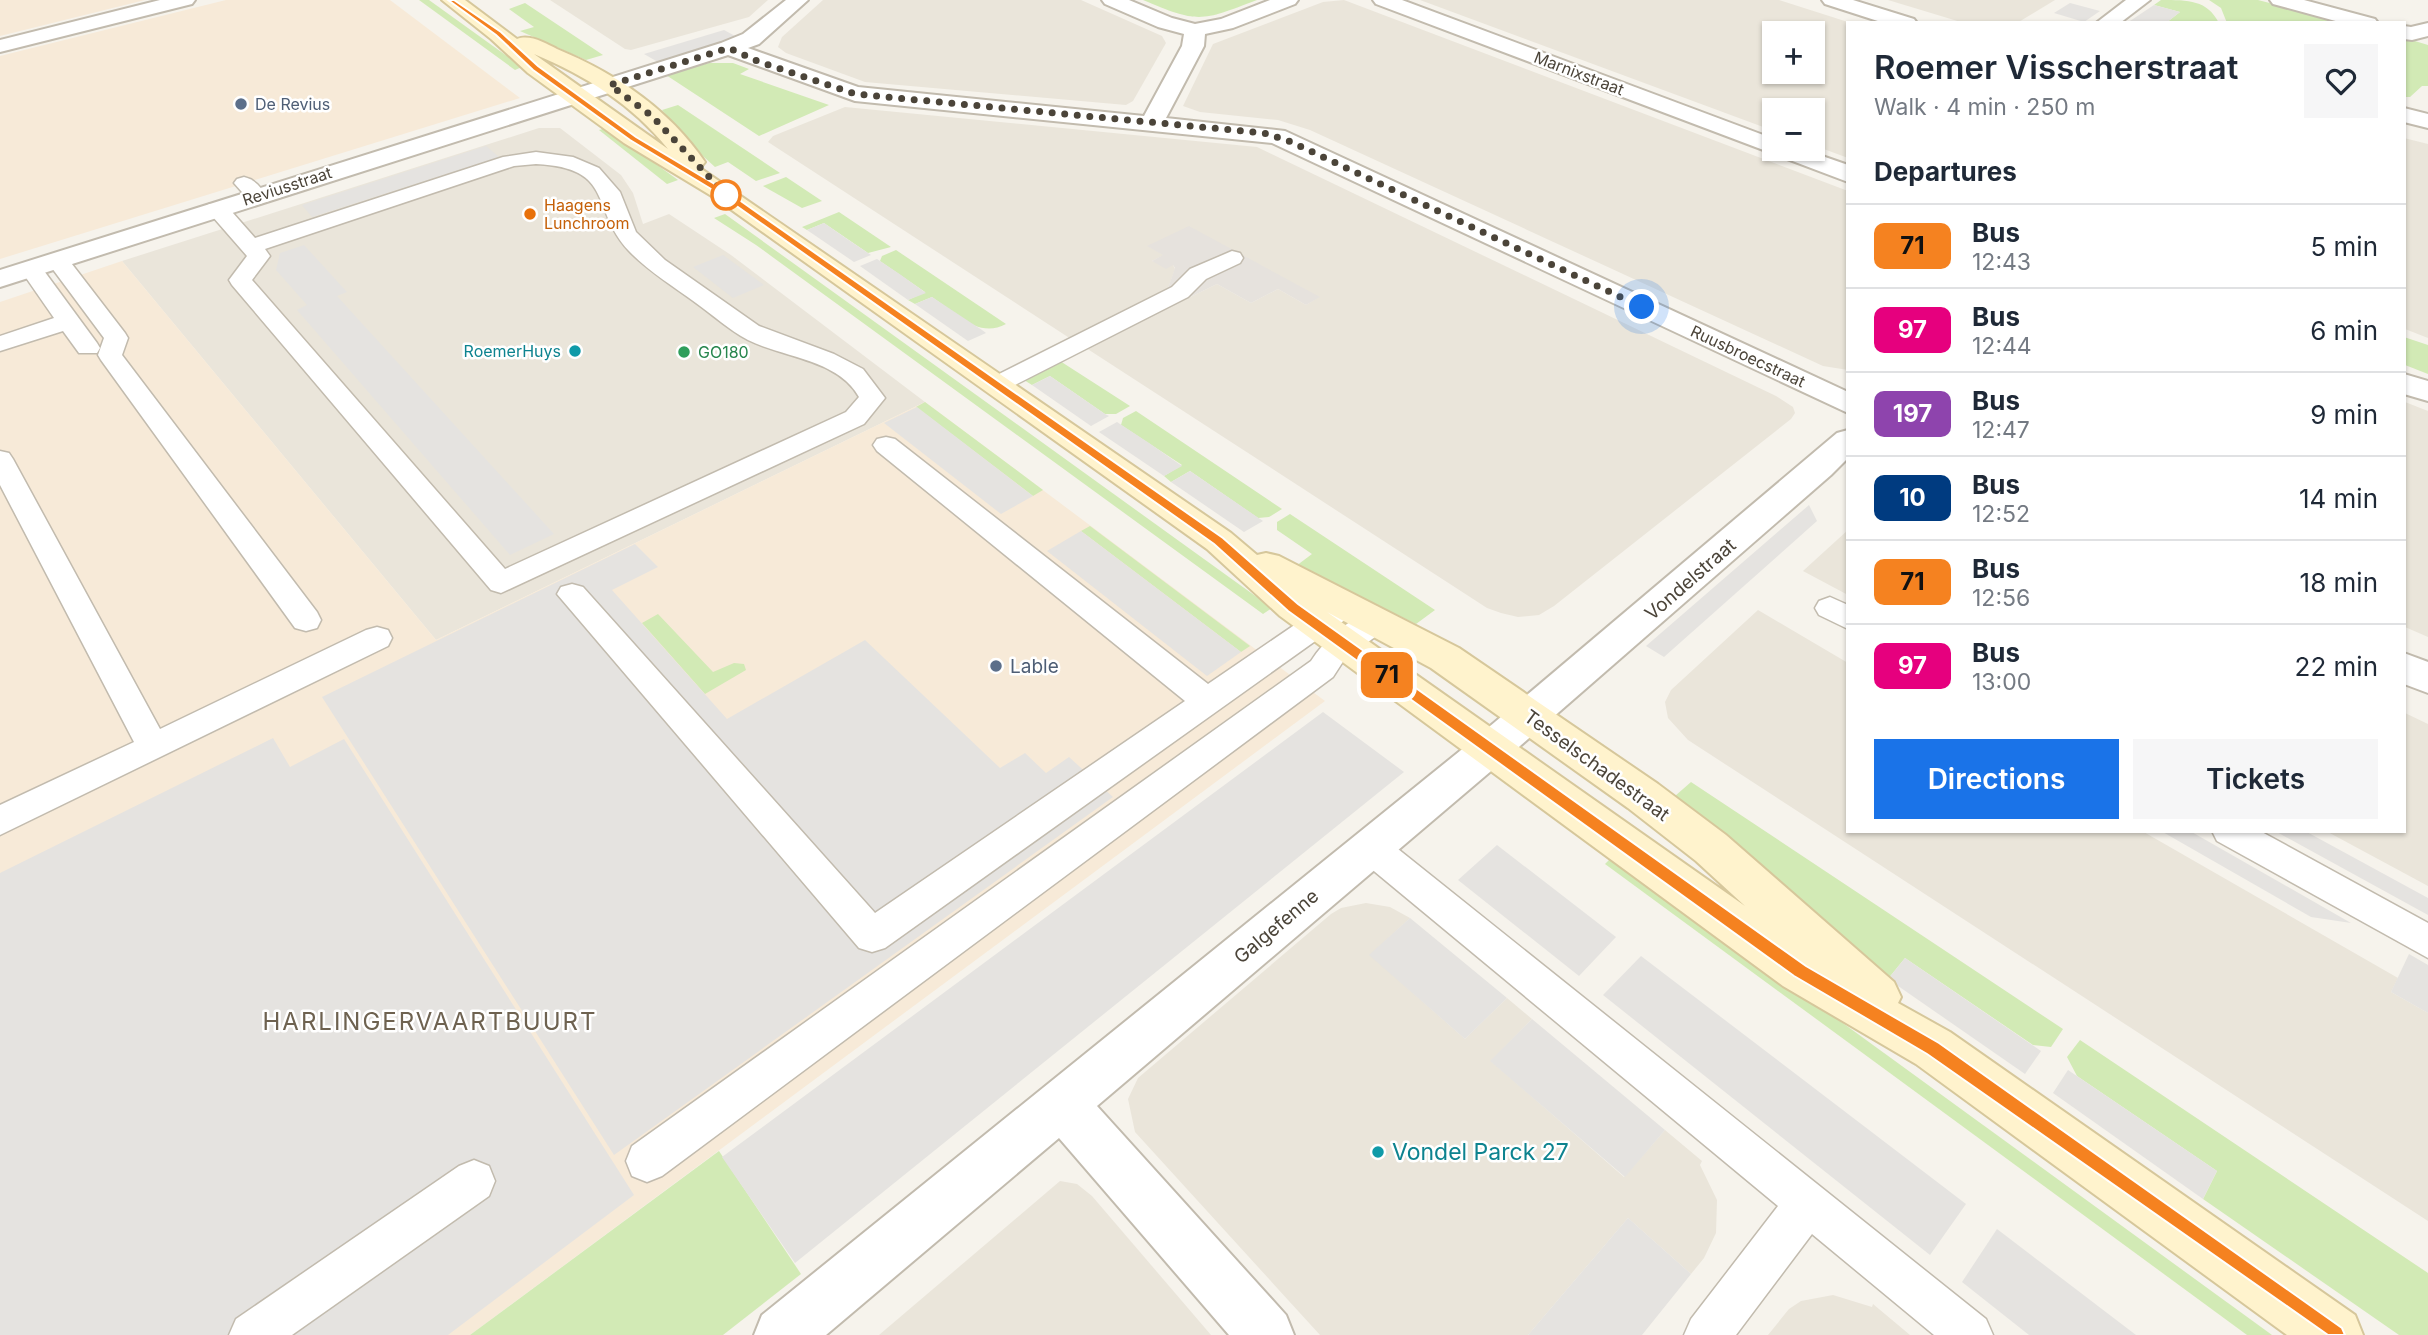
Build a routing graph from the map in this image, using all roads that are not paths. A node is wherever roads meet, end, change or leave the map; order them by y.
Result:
1 (185, 0) edge
2 (452, 0) edge
3 (798, 0) edge
4 (1112, 0) edge
5 (1288, 0) edge
6 (1383, 0) edge
7 (1832, 0) edge
8 (2140, 0) edge
9 (2280, 0) edge
10 (1900, 21) edge
11 (2109, 21) edge
12 (2360, 21) edge
13 (1195, 30) junction
14 (499, 34) junction
15 (0, 46) edge
16 (729, 48) junction
17 (610, 85) junction
18 (574, 96) junction
19 (2406, 116) edge
20 (2428, 121) edge
21 (1152, 122) junction
22 (1762, 142) edge
23 (1813, 161) edge
24 (1846, 173) edge
25 (724, 194) junction
26 (226, 199) junction
27 (251, 246) junction
28 (1232, 257) dead end
29 (57, 260) junction
30 (31, 269) junction
31 (0, 279) edge
32 (68, 321) junction
33 (0, 344) edge
34 (88, 348) dead end
35 (2406, 384) edge
36 (996, 385) junction
37 (2428, 392) edge
38 (1846, 403) edge
39 (1846, 442) edge
40 (886, 445) dead end
41 (0, 459) edge
42 (572, 594) dead end
43 (306, 620) dead end
44 (1346, 624) junction
45 (377, 638) dead end
46 (2406, 668) edge
47 (2428, 678) edge
48 (1208, 701) junction
49 (1530, 716) junction
50 (153, 747) junction
51 (1490, 749) junction
52 (0, 821) edge
53 (2233, 833) edge
54 (1370, 847) junction
55 (2428, 942) edge
56 (1933, 1048) junction
57 (1062, 1104) junction
58 (647, 1161) dead end
59 (474, 1181) dead end
60 (1808, 1203) junction
61 (252, 1335) edge
62 (782, 1335) edge
63 (1266, 1335) edge
64 (1707, 1335) edge
65 (1970, 1335) edge
66 (2335, 1335) edge

1 - 15 street
2 - 14 main road, Tesselschadestraat
3 - 16 street
4 - 13 street
5 - 13 street
6 - 22 street, Marnixstraat
7 - 10 street
8 - 11 street
9 - 12 street
13 - 21 street
14 - 17 main road, Tesselschadestraat
14 - 18 main road, Tesselschadestraat
16 - 17 street
16 - 21 street, Ruusbroecstraat
17 - 18 street, Reviusstraat
17 - 25 main road, Tesselschadestraat
18 - 25 main road, Tesselschadestraat
18 - 26 street, Reviusstraat
19 - 20 street
21 - 38 street, Ruusbroecstraat
23 - 24 street
25 - 36 main road, Tesselschadestraat
26 - 27 lane
26 - 29 street, Reviusstraat
27 - 27 lane
28 - 36 lane
29 - 30 street, Reviusstraat
29 - 43 lane
30 - 31 street, Reviusstraat
30 - 32 lane
32 - 33 lane
32 - 34 lane
35 - 37 street
36 - 44 main road, Tesselschadestraat
39 - 49 street, Vondelstraat
40 - 48 lane
41 - 50 lane
42 - 48 lane
44 - 48 lane
44 - 49 main road, Tesselschadestraat
44 - 51 main road, Tesselschadestraat
44 - 58 lane
45 - 50 lane
46 - 47 street
49 - 51 street, Vondelstraat
49 - 56 main road, Tesselschadestraat
50 - 52 lane
51 - 54 street, Galgefenne
51 - 56 main road, Tesselschadestraat
53 - 55 lane
54 - 57 street, Galgefenne
54 - 60 lane
56 - 66 main road, Tesselschadestraat
57 - 62 street, Galgefenne
57 - 63 street
59 - 61 lane
60 - 64 lane
60 - 65 lane

